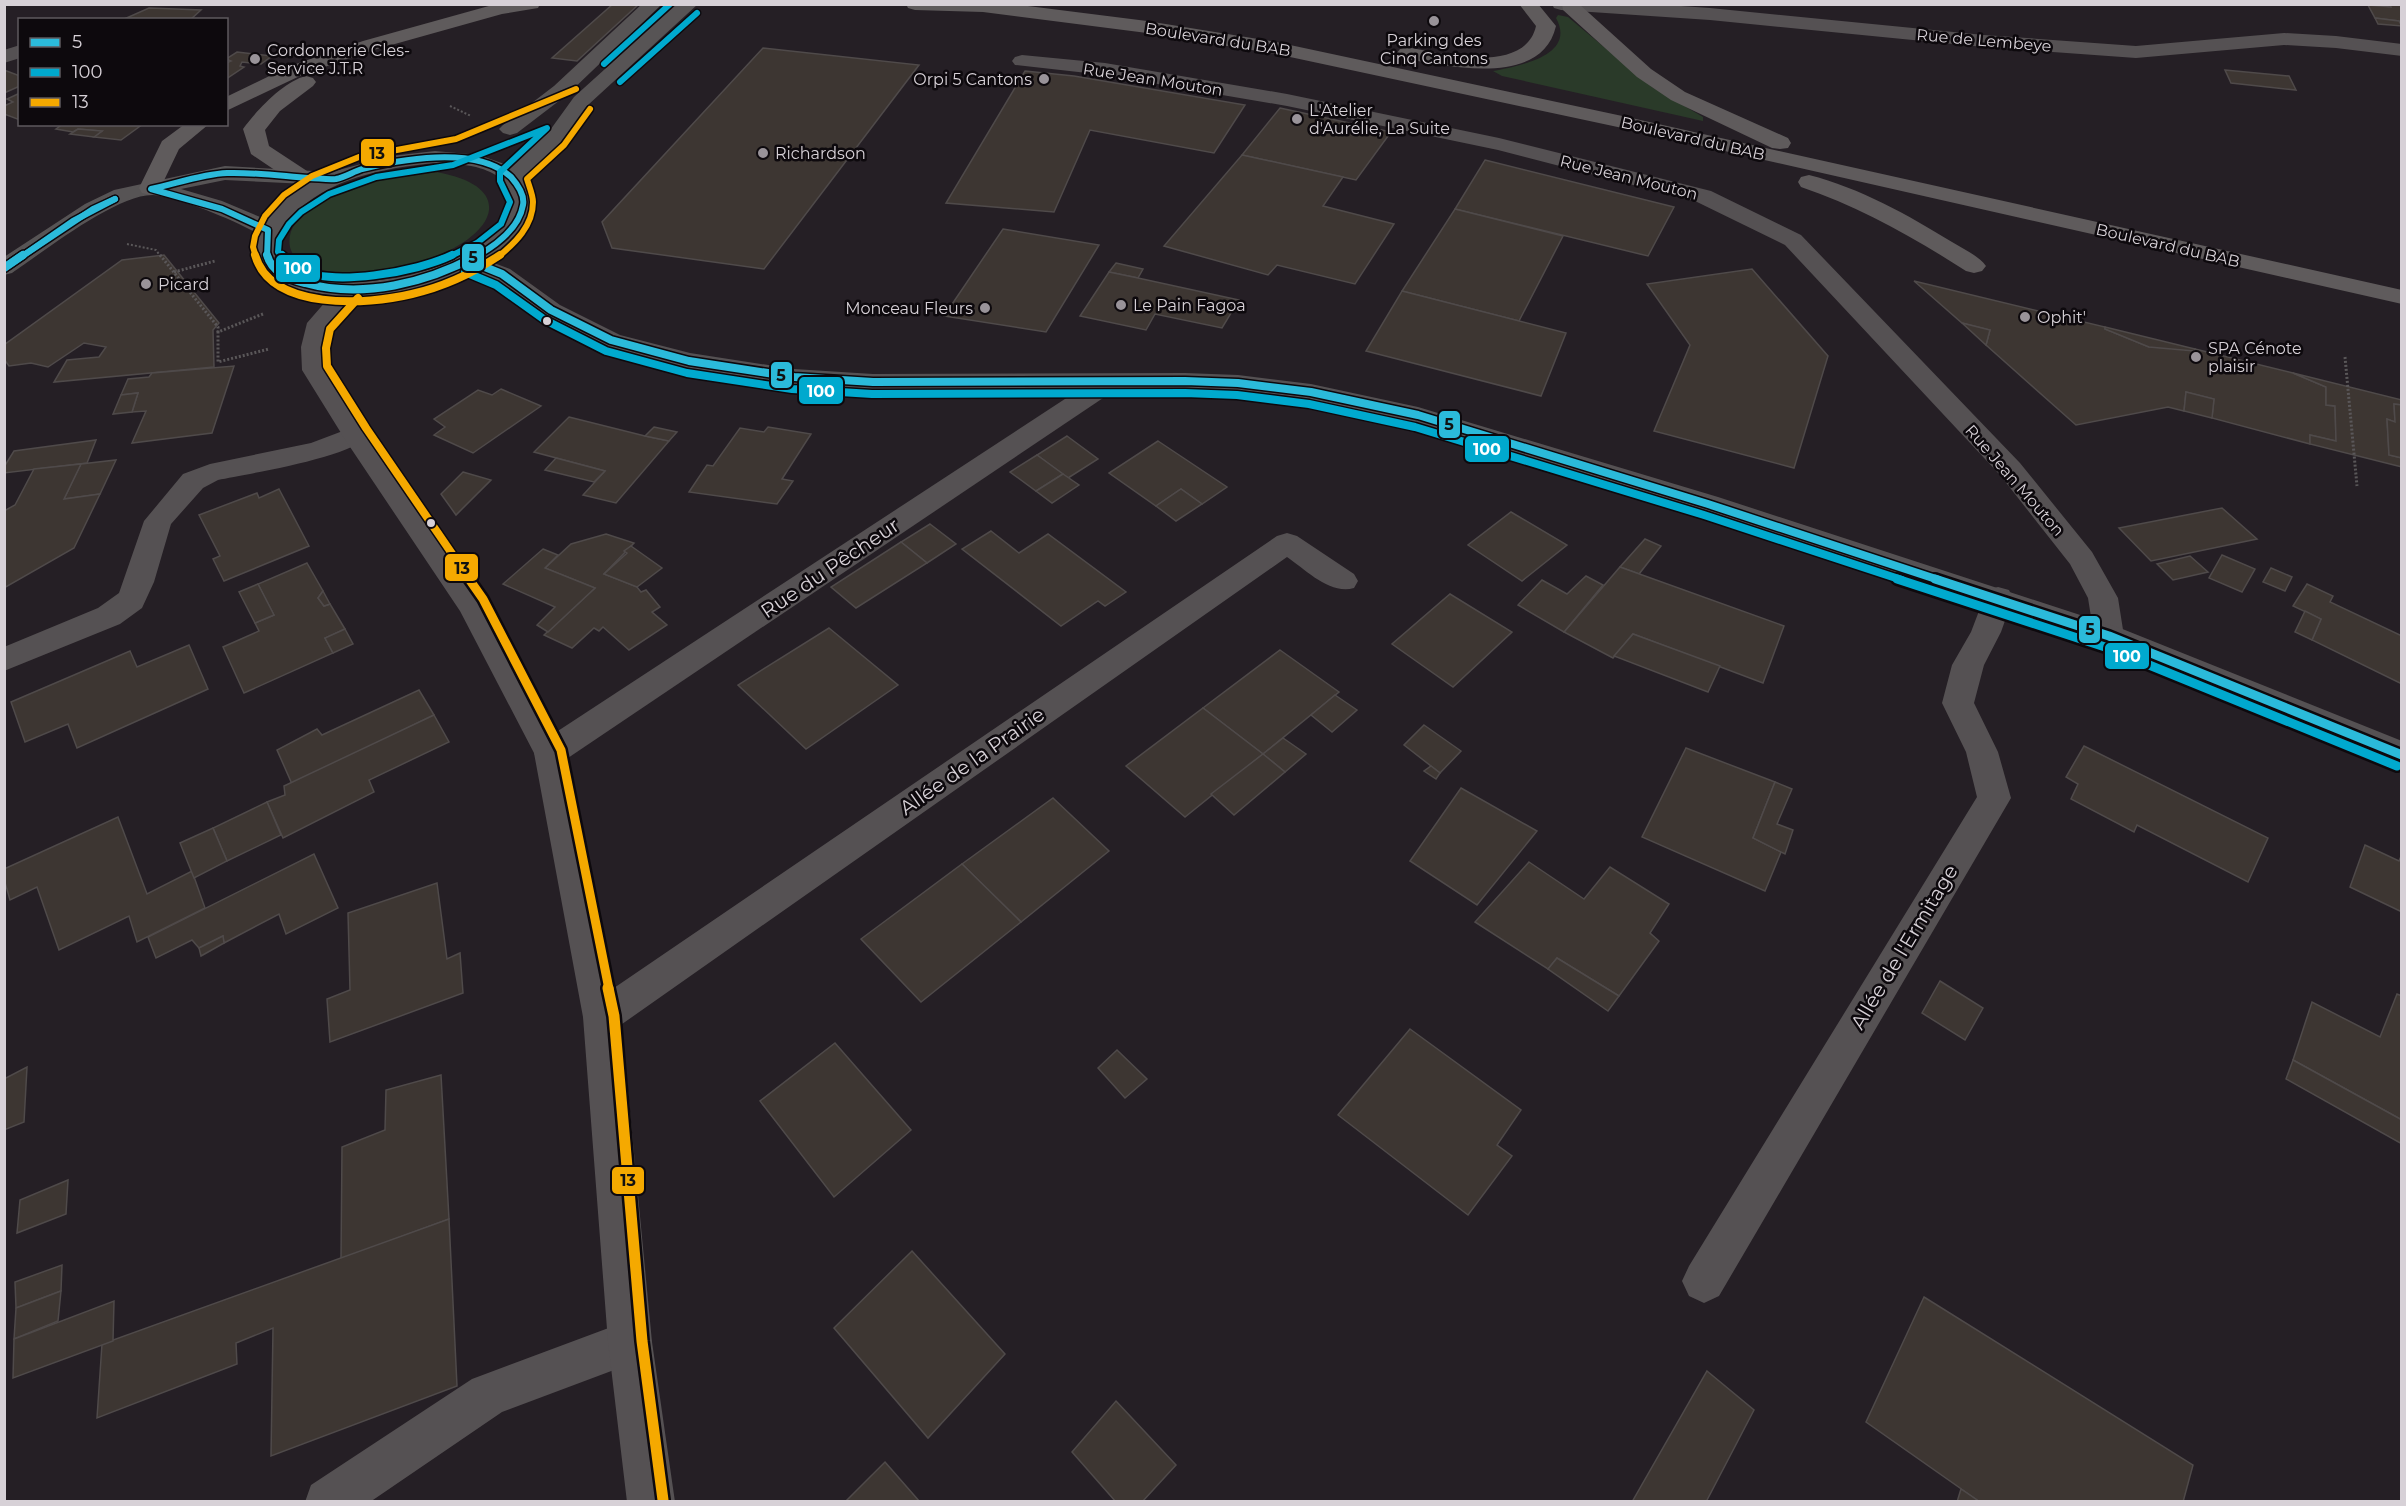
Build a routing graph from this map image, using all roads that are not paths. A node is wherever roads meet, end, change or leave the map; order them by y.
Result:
1 (531, 4) edge
2 (653, 4) edge
3 (689, 4) edge
4 (915, 4) edge
5 (1528, 4) edge
6 (1566, 5) edge
7 (972, 6) edge
8 (405, 17) dead end
9 (1147, 27) junction
10 (1280, 31) dead end
11 (370, 45) junction
12 (1383, 48) dead end
13 (2402, 50) edge
14 (1022, 61) dead end
15 (581, 101) junction
16 (228, 104) edge
17 (1627, 123) junction
18 (196, 126) edge
19 (510, 129) junction
20 (435, 157) junction
21 (299, 176) junction
22 (512, 177) junction
23 (335, 178) junction
24 (1875, 179) junction
25 (150, 188) junction
26 (268, 230) junction
27 (470, 261) junction
28 (1974, 266) dead end
29 (4, 268) edge
30 (349, 290) junction
31 (2402, 297) edge
32 (1109, 382) junction
33 (356, 435) junction
34 (1343, 581) dead end
35 (1998, 598) junction
36 (2109, 636) junction
37 (4, 660) edge
38 (550, 753) junction
39 (2402, 755) edge
40 (602, 1017) junction
41 (1704, 1281) dead end
42 (630, 1342) junction
43 (328, 1502) edge
44 (651, 1502) edge

1 - 11 main road
2 - 19 main road
3 - 15 main road
4 - 7 main road, Boulevard du BAB
5 - 12 main road
6 - 13 street, Rue de Lembeye
6 - 24 main road
7 - 9 main road, Boulevard du BAB
8 - 11 main road
9 - 10 main road
9 - 17 main road, Boulevard du BAB
11 - 16 main road
11 - 21 main road
14 - 36 street, Rue Jean Mouton
15 - 19 main road
15 - 22 main road
17 - 24 main road, Boulevard du BAB
17 - 28 main road
18 - 25 main road
19 - 20 main road
20 - 22 main road
20 - 23 main road
21 - 23 main road
21 - 25 main road
22 - 27 main road
23 - 26 main road
24 - 31 main road, Boulevard du BAB
25 - 26 main road
25 - 29 main road
26 - 30 main road
27 - 30 main road
27 - 32 street
30 - 33 street
32 - 35 street
32 - 38 street, Rue du Pêcheur
33 - 37 street
33 - 38 street
34 - 40 street, Allée de la Prairie
35 - 36 street
35 - 41 street, Allée de l'Ermitage
36 - 39 street
38 - 40 street
40 - 42 street
42 - 43 street
42 - 44 street

